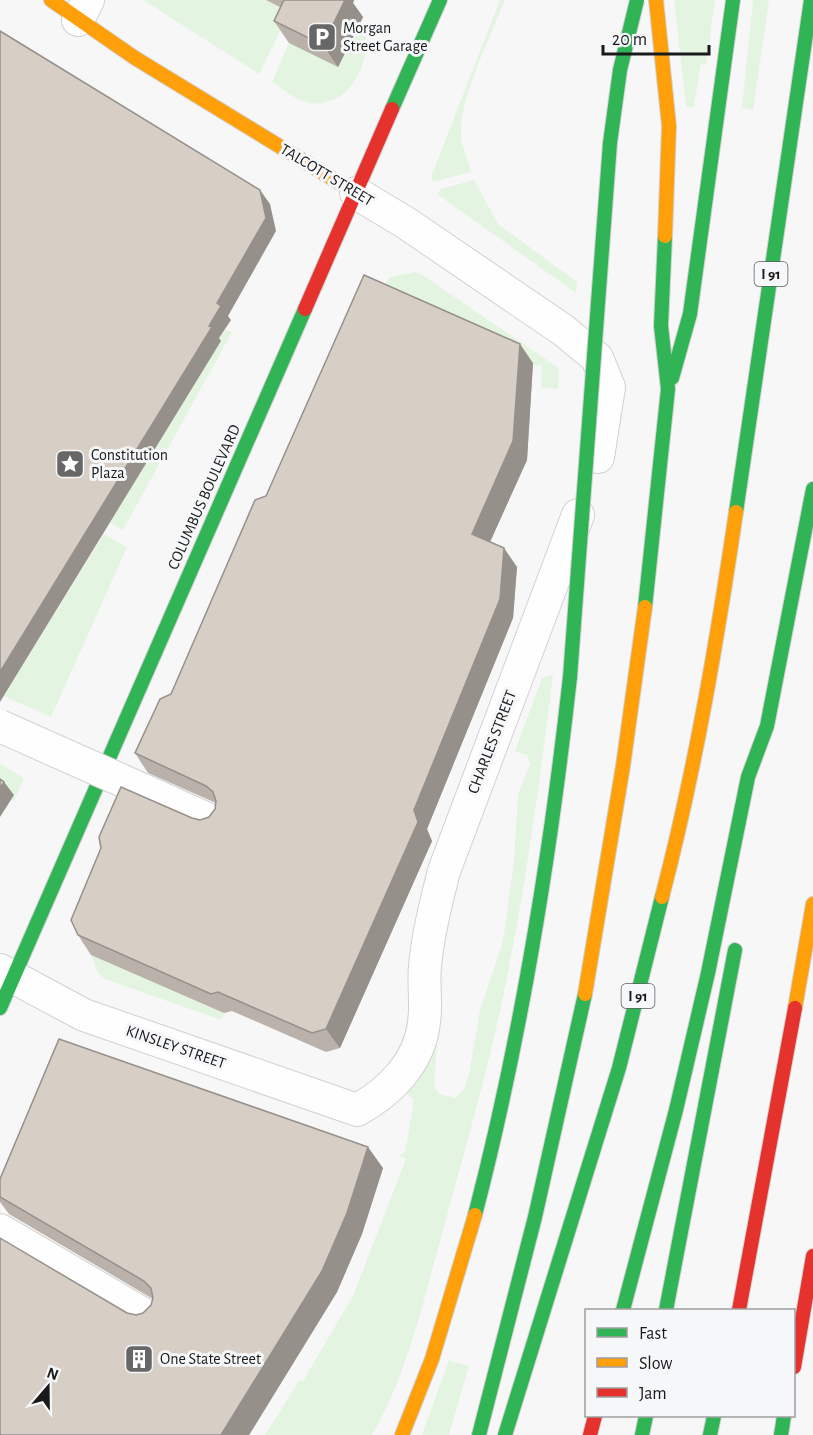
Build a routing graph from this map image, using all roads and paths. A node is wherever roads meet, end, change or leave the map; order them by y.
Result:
1 (51, 0) edge
2 (440, 0) edge
3 (637, 0) edge
4 (656, 0) edge
5 (733, 0) edge
6 (811, 0) edge
7 (83, 10) edge
8 (356, 193) junction
9 (597, 358) joint
10 (668, 388) junction
11 (813, 489) edge
12 (0, 726) edge
13 (767, 726) junction
14 (769, 761) dead end
15 (212, 821) edge
16 (813, 904) edge
17 (738, 935) dead end
18 (7, 974) edge
19 (0, 1008) edge
20 (357, 1110) joint
21 (1, 1231) edge
22 (813, 1256) edge
23 (624, 1309) edge
24 (666, 1309) edge
25 (739, 1309) edge
26 (150, 1318) edge
27 (795, 1361) edge
28 (595, 1417) edge
29 (646, 1417) edge
30 (714, 1417) edge
31 (784, 1417) edge
32 (402, 1435) edge
33 (479, 1435) edge
34 (505, 1435) edge
35 (590, 1435) edge
36 (642, 1435) edge
37 (710, 1435) edge
38 (780, 1435) edge

1 - 7 main road, TALCOTT STREET
2 - 8 main road, COLUMBUS BOULEVARD
3 - 32 main road, bridge
4 - 10 main road
5 - 10 main road
6 - 34 main road, I 91
7 - 8 main road, TALCOTT STREET
8 - 9 street, TALCOTT STREET
8 - 18 main road, COLUMBUS BOULEVARD
9 - 20 street, CHARLES STREET
10 - 33 main road
11 - 13 main road
12 - 15 street, bridge
13 - 14 main road
13 - 23 main road
16 - 25 main road
17 - 24 main road
18 - 19 main road, COLUMBUS BOULEVARD
18 - 20 street, KINSLEY STREET
21 - 26 street
22 - 27 main road
28 - 35 main road
29 - 36 main road
30 - 37 main road
31 - 38 main road

